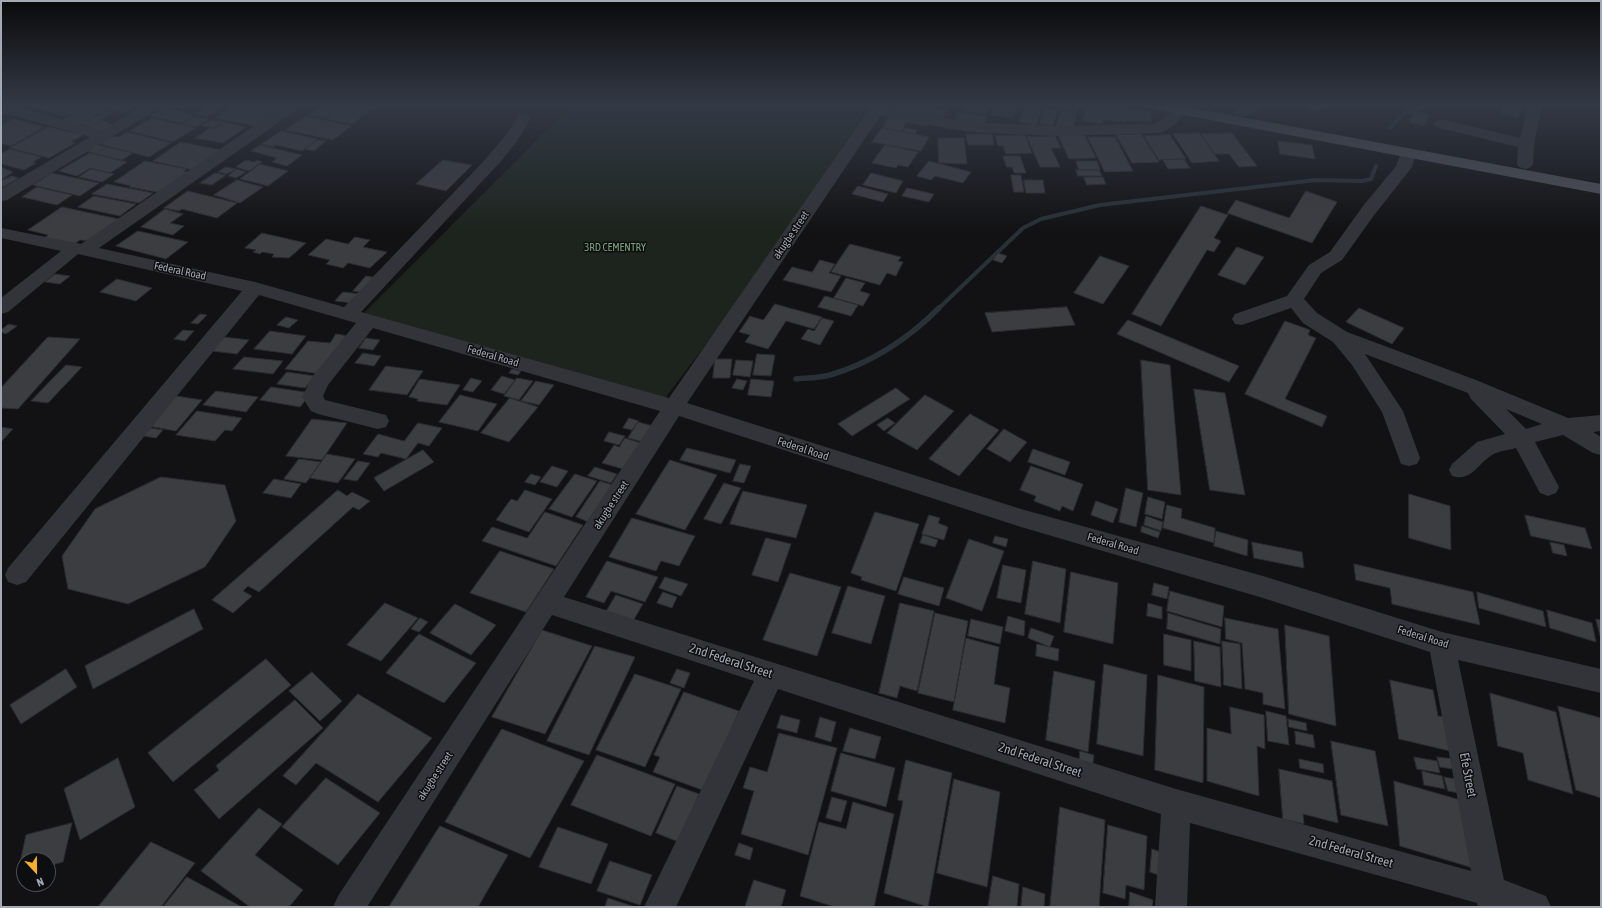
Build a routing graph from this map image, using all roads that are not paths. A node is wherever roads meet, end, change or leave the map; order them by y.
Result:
1 (82, 148) edge
2 (230, 148) edge
3 (502, 148) edge
4 (851, 148) edge
5 (1383, 148) edge
6 (1438, 148) edge
7 (1526, 148) edge
8 (1408, 153) junction
9 (1525, 164) junction
10 (1601, 179) edge
11 (1601, 189) edge
12 (1, 196) edge
13 (1, 233) edge
14 (80, 249) junction
15 (255, 288) junction
16 (1294, 300) junction
17 (1, 308) edge
18 (348, 314) junction
19 (1242, 319) dead end
20 (369, 320) junction
21 (1340, 337) junction
22 (1469, 385) junction
23 (674, 408) junction
24 (378, 420) dead end
25 (1601, 423) edge
26 (1566, 426) junction
27 (1522, 438) junction
28 (1601, 447) edge
29 (1409, 458) dead end
30 (1460, 470) dead end
31 (1548, 487) dead end
32 (16, 575) dead end
33 (548, 603) junction
34 (1442, 644) junction
35 (771, 674) junction
36 (1601, 681) edge
37 (1176, 804) junction
38 (1493, 900) edge
39 (349, 907) edge
40 (660, 907) edge
41 (1171, 907) edge
42 (1535, 907) edge

1 - 12 street
2 - 14 street
3 - 18 street
4 - 23 street, akugbe street
5 - 8 main road
6 - 9 main road
7 - 9 street
8 - 11 main road
8 - 16 street
9 - 10 main road
13 - 14 street, Federal Road
14 - 15 street, Federal Road
14 - 17 street
15 - 18 street, Federal Road
15 - 32 street
16 - 19 street
16 - 21 street
18 - 20 street, Federal Road
20 - 23 street, Federal Road
20 - 24 street
21 - 22 street
21 - 29 street
22 - 26 street
22 - 27 street
23 - 33 street, akugbe street
23 - 34 street, Federal Road
25 - 26 street
26 - 27 street
26 - 28 street
27 - 30 street
27 - 31 street
33 - 35 street, 2nd Federal Street
33 - 39 street, akugbe street
34 - 36 street, Federal Road
34 - 38 street, Efe Street
35 - 37 street, 2nd Federal Street
35 - 40 street
37 - 38 street, 2nd Federal Street
37 - 41 street
38 - 42 street, 2nd Federal Street

